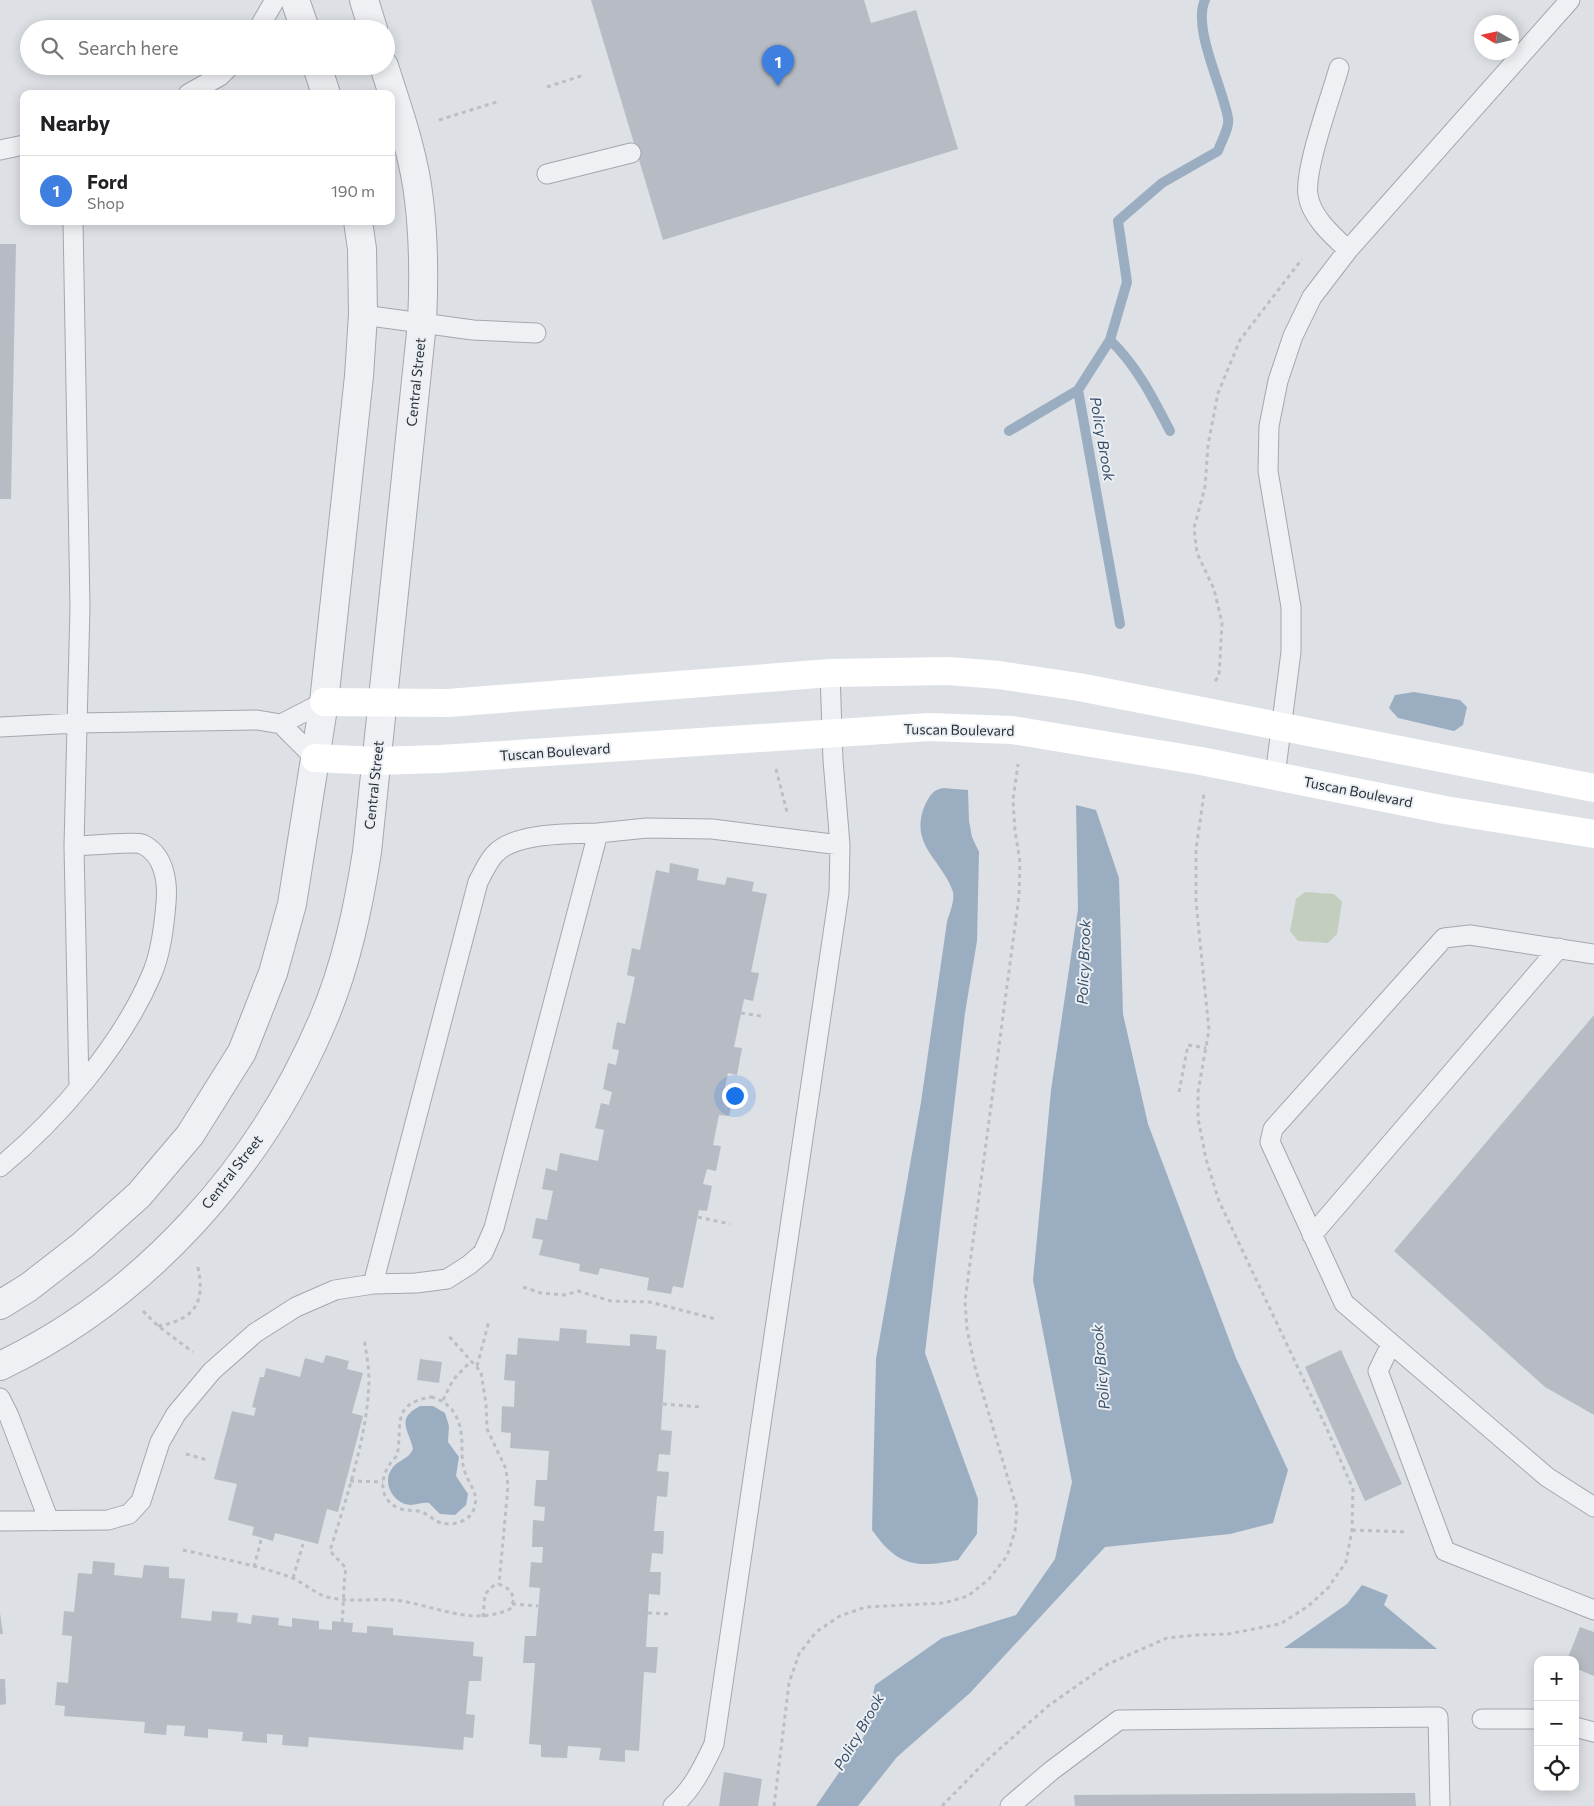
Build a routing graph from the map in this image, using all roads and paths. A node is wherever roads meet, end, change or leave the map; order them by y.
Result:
1 (275, 0) edge
2 (296, 0) edge
3 (364, 0) edge
4 (1570, 0) edge
5 (263, 20) edge
6 (302, 20) edge
7 (370, 20) edge
8 (1339, 68) dead end
9 (221, 75) edge
10 (320, 75) edge
11 (387, 75) edge
12 (584, 75) dead end
13 (547, 87) dead end
14 (195, 90) edge
15 (325, 90) edge
16 (392, 90) edge
17 (395, 101) edge
18 (500, 101) dead end
19 (439, 120) dead end
20 (20, 146) edge
21 (0, 150) edge
22 (631, 153) dead end
23 (547, 174) dead end
24 (73, 225) edge
25 (359, 225) edge
26 (1348, 250) junction
27 (1302, 259) dead end
28 (363, 315) junction
29 (422, 323) junction
30 (536, 333) dead end
31 (830, 674) junction
32 (1212, 686) dead end
33 (324, 702) junction
34 (382, 704) junction
35 (77, 723) junction
36 (281, 724) junction
37 (0, 727) edge
38 (1282, 728) junction
39 (833, 734) junction
40 (315, 758) junction
41 (1019, 760) dead end
42 (376, 761) junction
43 (774, 764) dead end
44 (1275, 776) junction
45 (1594, 788) edge
46 (1204, 792) dead end
47 (788, 818) dead end
48 (598, 833) junction
49 (1594, 834) edge
50 (840, 845) junction
51 (74, 846) junction
52 (1559, 948) junction
53 (1594, 954) edge
54 (741, 1013) dead end
55 (761, 1016) dead end
56 (1206, 1048) junction
57 (79, 1087) junction
58 (1179, 1092) dead end
59 (0, 1168) edge
60 (698, 1217) dead end
61 (730, 1224) dead end
62 (1312, 1235) junction
63 (196, 1258) dead end
64 (373, 1284) junction
65 (523, 1287) dead end
66 (0, 1305) edge
67 (141, 1309) dead end
68 (716, 1320) dead end
69 (489, 1321) dead end
70 (158, 1326) junction
71 (447, 1334) dead end
72 (364, 1338) dead end
73 (1391, 1344) junction
74 (195, 1353) dead end
75 (472, 1361) junction
76 (0, 1366) edge
77 (476, 1367) junction
78 (0, 1398) edge
79 (443, 1400) junction
80 (663, 1404) dead end
81 (702, 1407) dead end
82 (350, 1481) junction
83 (383, 1482) junction
84 (1594, 1507) edge
85 (2, 1517) edge
86 (49, 1520) junction
87 (1352, 1530) junction
88 (1418, 1533) dead end
89 (260, 1540) dead end
90 (303, 1544) dead end
91 (183, 1550) dead end
92 (254, 1567) junction
93 (293, 1578) junction
94 (499, 1584) junction
95 (344, 1599) junction
96 (512, 1604) junction
97 (538, 1606) dead end
98 (1594, 1610) edge
99 (648, 1613) dead end
100 (672, 1614) dead end
101 (483, 1616) junction
102 (342, 1622) dead end
103 (1482, 1719) dead end
104 (1534, 1719) edge
105 (1579, 1728) edge
106 (1594, 1732) edge
107 (673, 1806) edge
108 (774, 1806) edge
109 (942, 1806) edge
110 (1010, 1806) edge
111 (1440, 1806) edge

1 - 5 lane
2 - 6 street
3 - 7 street
4 - 26 lane
8 - 26 lane
9 - 14 lane
10 - 15 street
11 - 16 street, Central Street
12 - 13 path
17 - 29 street, Central Street
18 - 19 path
20 - 21 lane
22 - 23 lane
24 - 35 lane
25 - 28 street
26 - 38 lane
27 - 32 path
28 - 29 lane
28 - 33 street
29 - 30 lane
29 - 34 street, Central Street
31 - 34 main road
31 - 38 main road
31 - 39 lane
33 - 34 main road
33 - 36 lane
33 - 40 street
34 - 42 street, Central Street
35 - 36 lane
35 - 37 lane
35 - 51 lane
36 - 40 lane
38 - 44 lane
38 - 45 main road
39 - 42 main road, Tuscan Boulevard
39 - 44 main road, Tuscan Boulevard
39 - 50 lane
40 - 42 main road, Tuscan Boulevard
40 - 66 street
41 - 108 path
42 - 76 street, Central Street
43 - 47 path
44 - 49 main road, Tuscan Boulevard
46 - 56 path
48 - 50 lane
48 - 64 lane
48 - 64 lane
50 - 107 lane
51 - 57 lane
51 - 57 lane
52 - 53 lane
52 - 62 lane
52 - 62 lane
54 - 55 path
56 - 58 path
56 - 87 path
57 - 59 lane
60 - 61 path
62 - 73 lane
63 - 70 path
64 - 86 lane
65 - 68 path
67 - 70 path
69 - 77 path
70 - 74 path
71 - 75 path
72 - 82 path
73 - 84 lane
73 - 98 lane
75 - 77 path
75 - 79 path
77 - 94 path
78 - 86 lane
79 - 83 path
79 - 83 path
80 - 81 path
82 - 83 path
82 - 95 path
85 - 86 lane
87 - 88 path
87 - 109 path
89 - 92 path
90 - 93 path
91 - 92 path
92 - 93 path
93 - 95 path
94 - 96 path
94 - 101 path
95 - 101 path
95 - 102 path
96 - 97 path
96 - 101 path
99 - 100 path
103 - 104 lane
105 - 106 lane
110 - 111 lane

